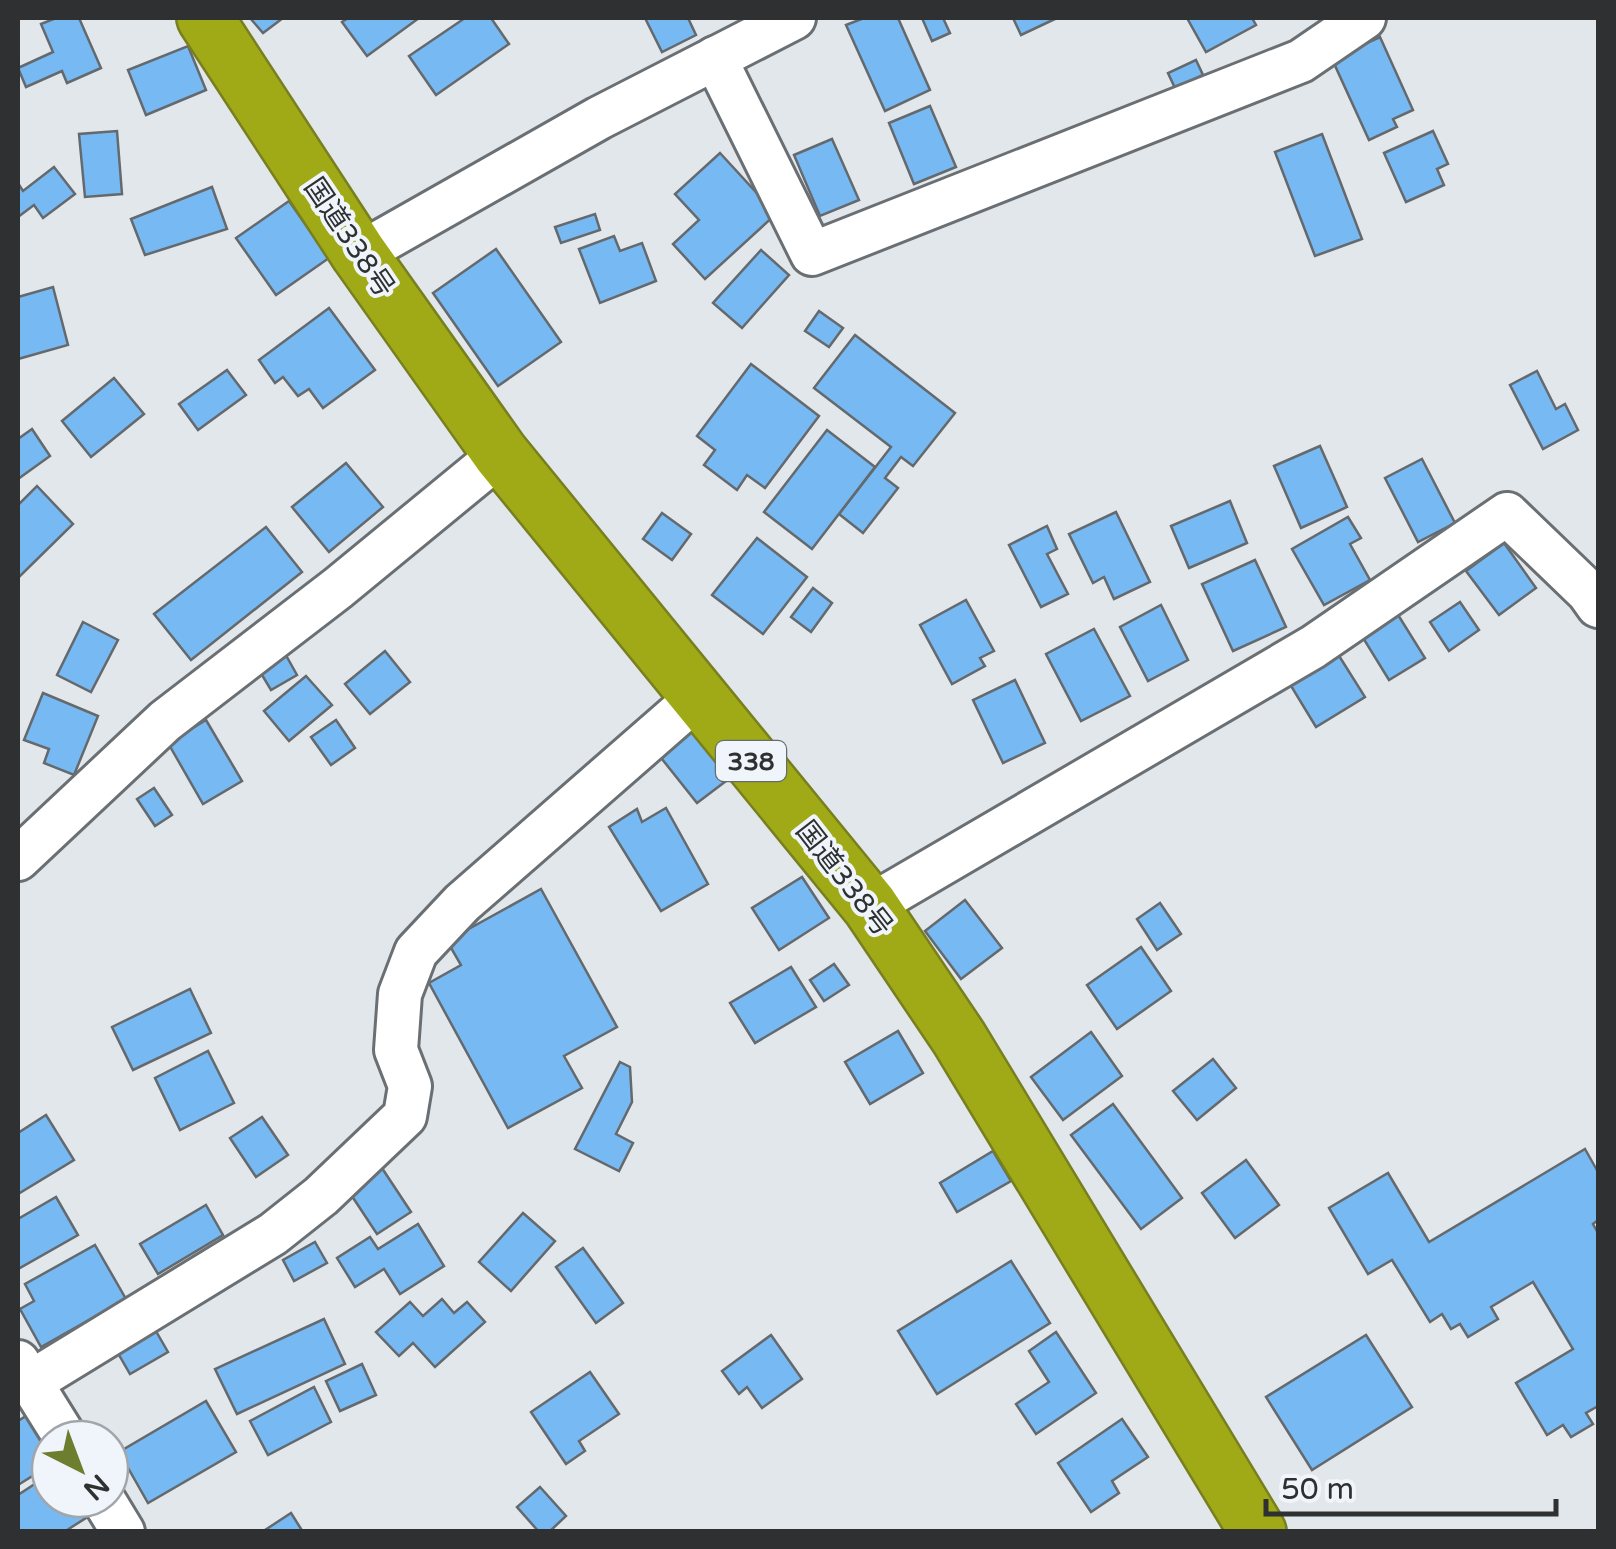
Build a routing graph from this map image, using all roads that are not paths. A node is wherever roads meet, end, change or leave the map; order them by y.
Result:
1 (205, 18) edge
2 (794, 18) edge
3 (1364, 18) edge
4 (716, 58) junction
5 (359, 254) junction
6 (501, 454) junction
7 (1598, 606) edge
8 (698, 696) junction
9 (18, 859) edge
10 (870, 906) junction
11 (24, 1372) edge
12 (53, 1419) edge
13 (1258, 1532) edge

1 - 5 highway, 国道338号 / 338
2 - 4 street
3 - 4 street
4 - 5 street
5 - 6 highway, 国道338号 / 338
6 - 8 highway, 国道338号 / 338
6 - 9 street
7 - 10 street
8 - 10 highway, 国道338号 / 338
8 - 11 street
10 - 13 highway, 国道338号 / 338
11 - 12 street

